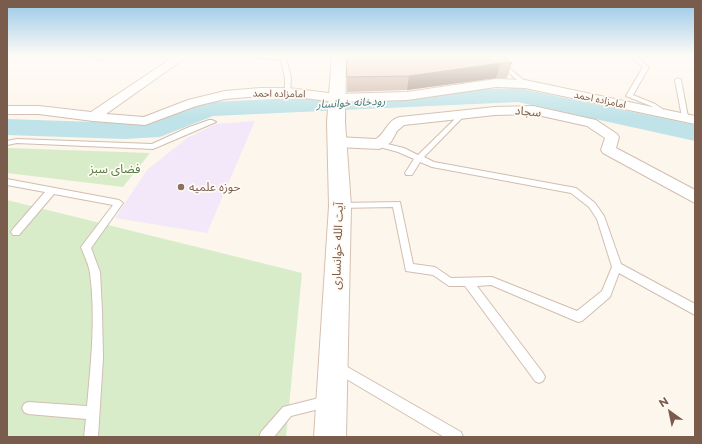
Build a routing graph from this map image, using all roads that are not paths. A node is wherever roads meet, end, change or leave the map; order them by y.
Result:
1 (152, 77) edge
2 (288, 77) edge
3 (338, 77) edge
4 (517, 77) edge
5 (641, 77) edge
6 (678, 80) dead end
7 (526, 84) junction
8 (288, 92) junction
9 (337, 106) junction
10 (7, 110) edge
11 (665, 113) junction
12 (463, 114) junction
13 (93, 117) junction
14 (690, 119) edge
15 (212, 122) dead end
16 (337, 142) junction
17 (7, 143) edge
18 (379, 144) junction
19 (418, 159) junction
20 (409, 173) dead end
21 (7, 182) edge
22 (52, 190) junction
23 (695, 197) edge
24 (340, 206) junction
25 (16, 232) dead end
26 (617, 268) junction
27 (467, 281) junction
28 (695, 310) edge
29 (334, 366) junction
30 (539, 377) dead end
31 (330, 402) junction
32 (28, 408) dead end
33 (93, 413) junction
34 (91, 437) edge
35 (266, 437) edge
36 (330, 437) edge
37 (456, 437) edge

1 - 13 street
2 - 8 lane
3 - 9 main road, آیت الله خوانساری
4 - 7 lane
5 - 11 lane
6 - 14 lane
7 - 9 street, امامزاده احمد
7 - 11 street, امامزاده احمد
8 - 9 street, امامزاده احمد
8 - 13 street, امامزاده احمد
9 - 16 main road, آیت الله خوانساری
10 - 13 street, امامزاده احمد
11 - 14 street, امامزاده احمد
12 - 18 street, سجاد
12 - 19 lane
12 - 23 street, سجاد
15 - 17 lane
16 - 18 street
16 - 24 main road, آیت الله خوانساری
18 - 19 lane
19 - 20 lane
19 - 26 lane
21 - 22 lane
22 - 25 lane
22 - 33 lane
24 - 27 lane
24 - 29 main road, آیت الله خوانساری
26 - 27 lane
26 - 28 lane
27 - 30 lane
29 - 31 main road, آیت الله خوانساری
29 - 37 lane
31 - 35 lane
31 - 36 main road, آیت الله خوانساری
32 - 33 lane
33 - 34 lane

